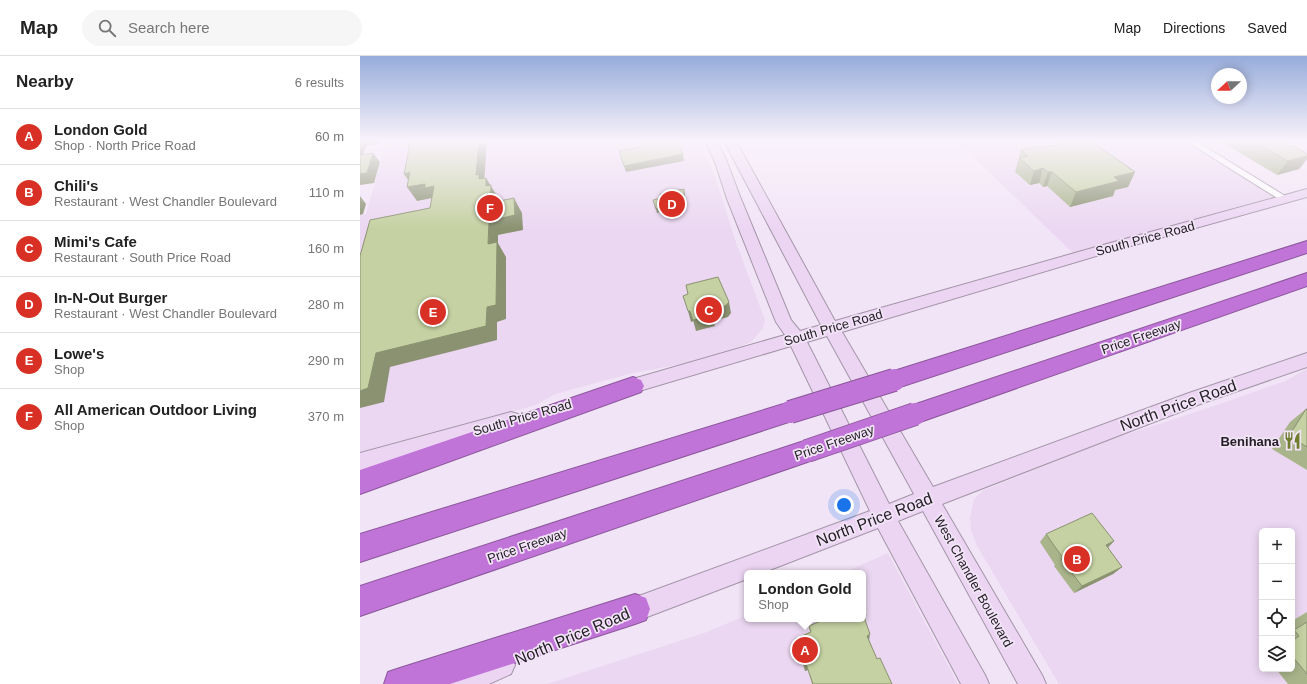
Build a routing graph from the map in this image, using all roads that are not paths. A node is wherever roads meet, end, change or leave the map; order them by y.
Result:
1 (724, 170) edge
2 (746, 170) edge
3 (1239, 170) edge
4 (1307, 193) edge
5 (1286, 199) junction
6 (1307, 247) edge
7 (1307, 278) edge
8 (831, 328) junction
9 (796, 338) junction
10 (1301, 362) edge
11 (633, 386) junction
12 (360, 462) edge
13 (360, 482) edge
14 (928, 498) junction
15 (883, 515) junction
16 (360, 548) edge
17 (360, 600) edge
18 (635, 609) junction
19 (400, 684) edge
20 (457, 684) edge
21 (976, 684) edge
22 (1033, 684) edge

1 - 9 main road
2 - 8 main road, West Chandler Boulevard
3 - 5 street
4 - 5 main road, South Price Road
5 - 8 main road, South Price Road
6 - 16 highway, bridge
7 - 17 highway, Price Freeway, bridge
8 - 9 main road, South Price Road
8 - 14 main road, West Chandler Boulevard
9 - 11 main road, South Price Road
9 - 15 main road
10 - 14 main road, North Price Road
11 - 12 main road, South Price Road
11 - 13 highway
14 - 15 main road, North Price Road
14 - 22 main road, West Chandler Boulevard
15 - 18 main road, North Price Road
15 - 21 main road
18 - 19 highway
18 - 20 main road, North Price Road

